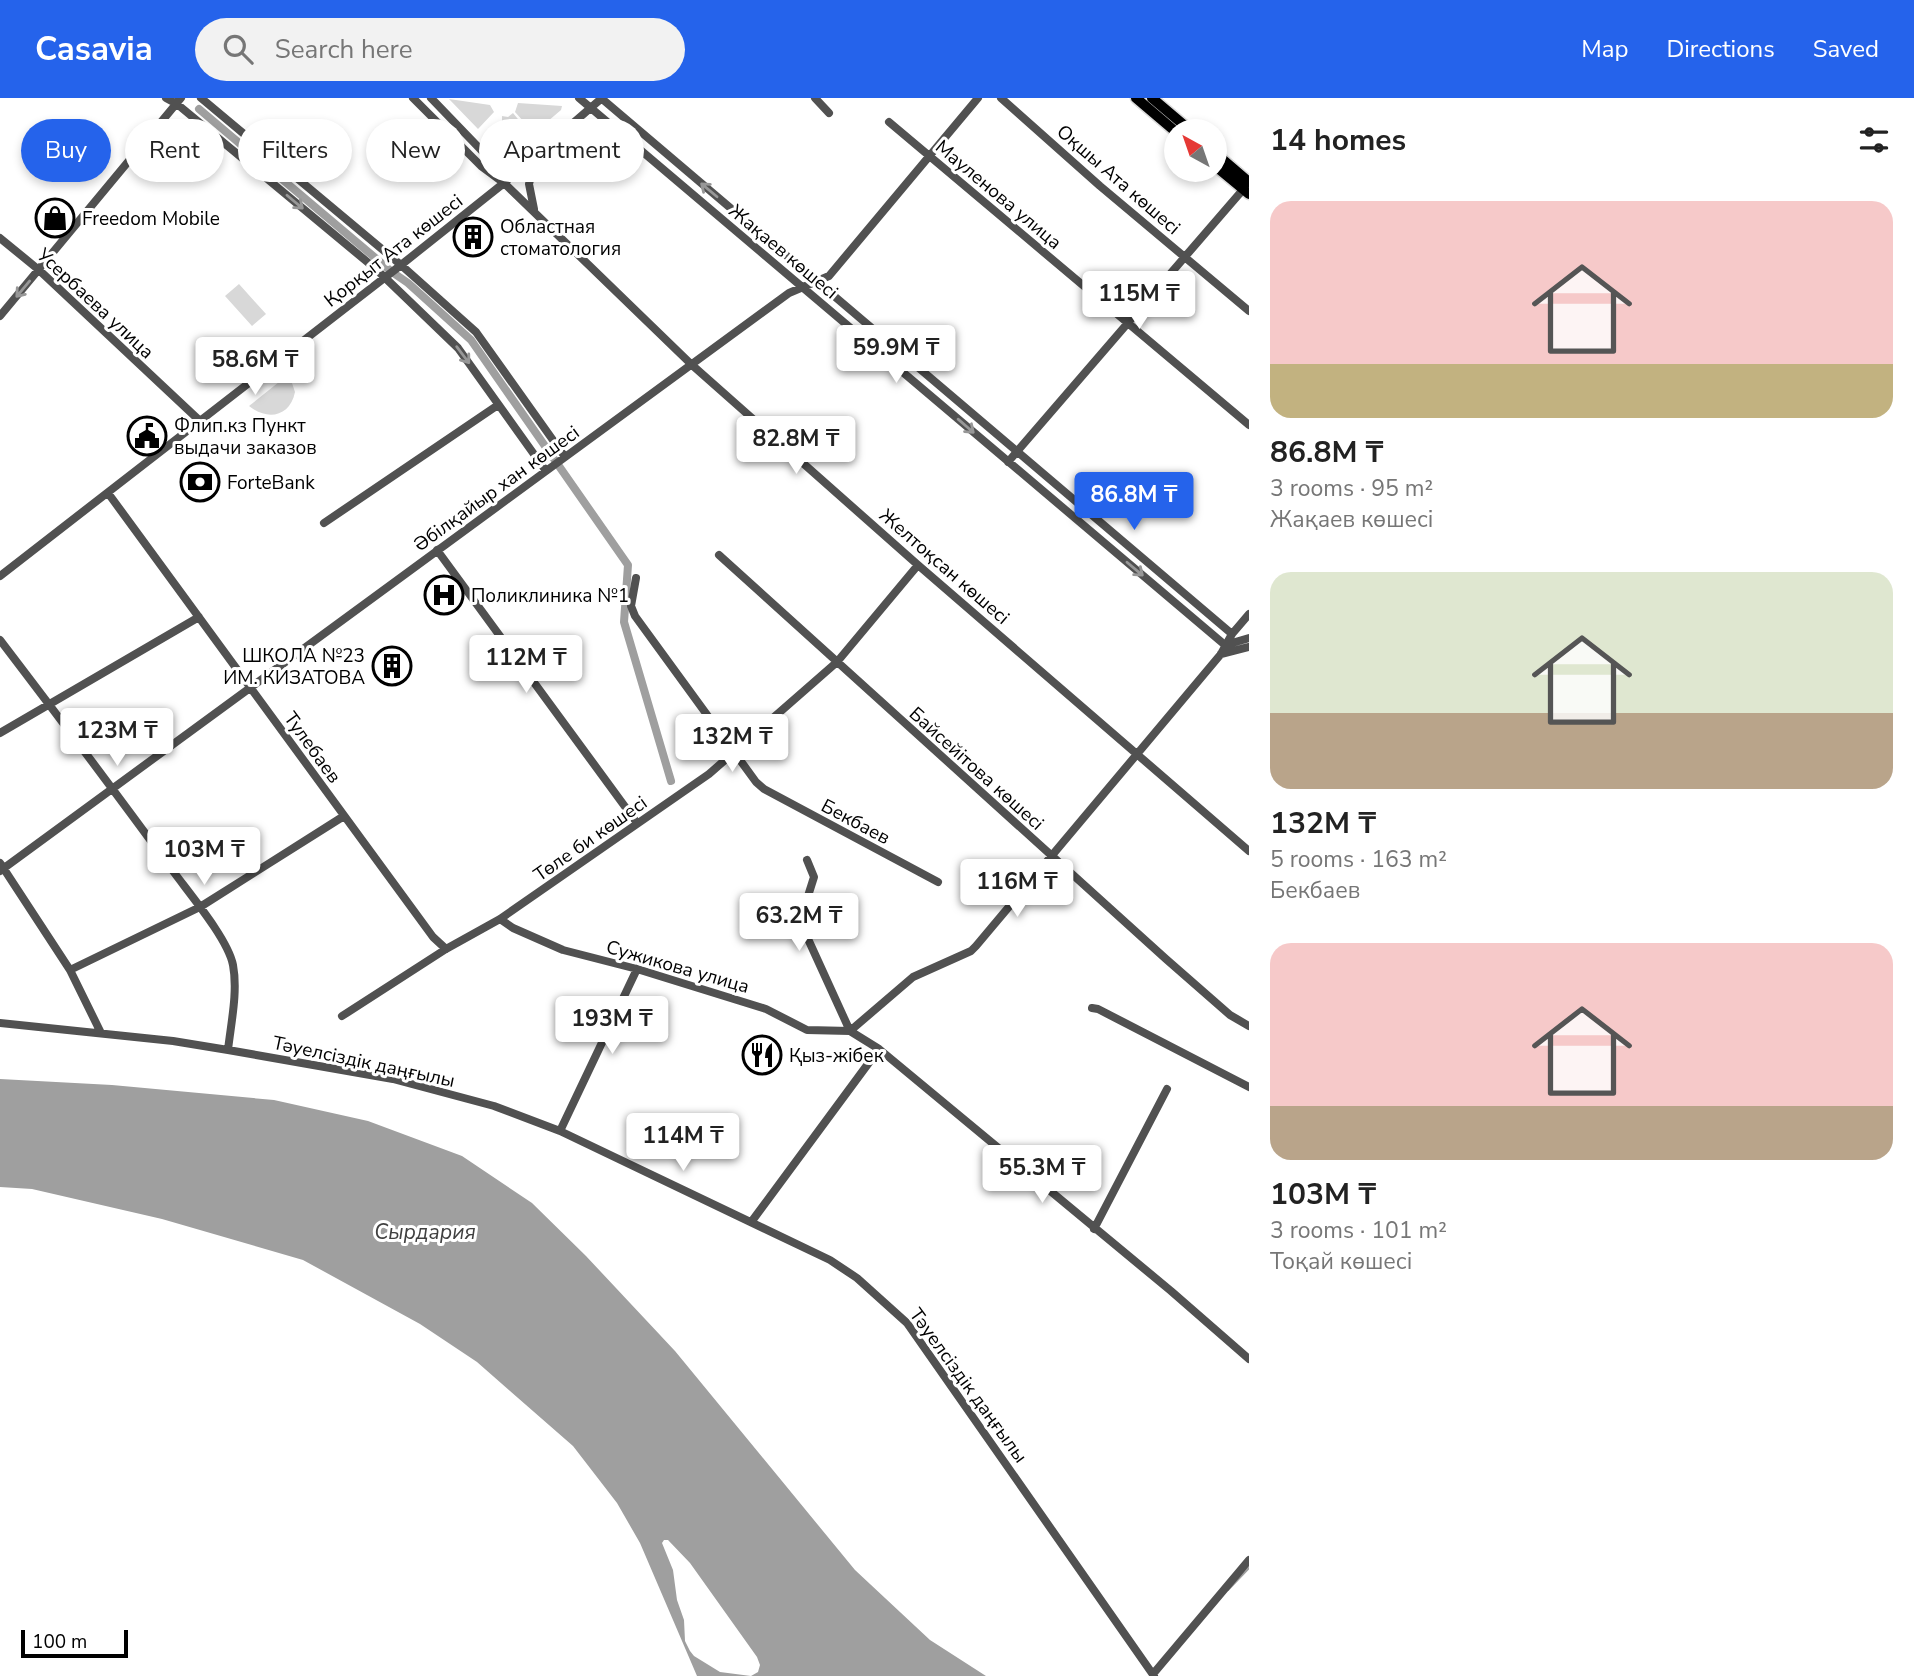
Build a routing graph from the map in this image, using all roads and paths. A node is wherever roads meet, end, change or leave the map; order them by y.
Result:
1 (166, 98) edge
2 (201, 98) edge
3 (413, 98) edge
4 (431, 98) edge
5 (579, 98) edge
6 (601, 98) edge
7 (815, 98) edge
8 (978, 98) edge
9 (1001, 98) edge
10 (1136, 98) edge
11 (1152, 98) edge
12 (179, 101) edge
13 (591, 108) junction
14 (829, 113) dead end
15 (578, 119) edge
16 (1177, 119) edge
17 (889, 122) dead end
18 (1164, 122) edge
19 (479, 148) edge
20 (929, 158) junction
21 (1227, 165) edge
22 (1227, 173) edge
23 (530, 182) edge
24 (504, 183) junction
25 (1248, 187) edge
26 (534, 212) junction
27 (0, 238) edge
28 (1185, 257) junction
29 (401, 265) junction
30 (39, 270) junction
31 (384, 277) junction
32 (817, 281) junction
33 (802, 287) junction
34 (1249, 311) edge
35 (0, 316) edge
36 (1128, 322) junction
37 (692, 365) junction
38 (498, 405) junction
39 (200, 421) junction
40 (1249, 425) edge
41 (1017, 452) junction
42 (565, 457) junction
43 (1008, 462) junction
44 (546, 471) junction
45 (108, 493) junction
46 (324, 523) dead end
47 (437, 551) junction
48 (719, 555) dead end
49 (918, 565) junction
50 (0, 576) edge
51 (636, 578) dead end
52 (1249, 614) edge
53 (199, 617) junction
54 (1232, 634) junction
55 (1249, 638) edge
56 (0, 640) edge
57 (1225, 645) junction
58 (1249, 647) edge
59 (1221, 654) junction
60 (837, 662) junction
61 (251, 688) junction
62 (49, 704) junction
63 (0, 733) edge
64 (734, 752) junction
65 (1136, 753) junction
66 (113, 788) junction
67 (344, 816) junction
68 (637, 823) junction
69 (1249, 851) edge
70 (1051, 856) junction
71 (807, 860) dead end
72 (1, 867) edge
73 (938, 882) dead end
74 (200, 907) junction
75 (500, 919) junction
76 (446, 949) junction
77 (637, 969) junction
78 (70, 970) junction
79 (1092, 1008) dead end
80 (342, 1016) dead end
81 (0, 1023) edge
82 (1249, 1026) edge
83 (850, 1031) junction
84 (101, 1032) junction
85 (878, 1049) junction
86 (228, 1050) junction
87 (1249, 1087) edge
88 (1167, 1089) dead end
89 (560, 1131) junction
90 (752, 1221) junction
91 (1094, 1229) junction
92 (1249, 1359) edge
93 (1249, 1560) edge
94 (1153, 1675) edge

1 - 12 street
2 - 29 street
3 - 24 street, Желтоқсан көшесі
4 - 19 street, Желтоқсан көшесі
5 - 13 street, Жақаев көшесі
6 - 13 street, Қорқыт Ата көшесі
32 -> 6 street, Жақаев көшесі
7 - 14 street
8 - 20 street, Әбілқайыр хан көшесі
9 - 28 street, Оқшы Ата көшесі
10 - 18 main road
11 - 16 main road
12 - 30 street
12 -> 31 street
13 - 15 street, Қорқыт Ата көшесі
13 - 33 street, Жақаев көшесі
17 - 20 street, Мауленова улица
20 - 32 street, Әбілқайыр хан көшесі
20 - 36 street, Мауленова улица
21 - 25 main road
22 - 25 main road
23 - 26 street
24 - 26 street, Желтоқсан көшесі
24 - 29 street, Қорқыт Ата көшесі
25 - 28 street
26 - 37 street, Желтоқсан көшесі
27 - 30 street, Усербаева улица
28 - 34 street, Оқшы Ата көшесі
28 - 36 street
29 - 31 street, Қорқыт Ата көшесі
29 - 42 street
30 -> 35 street
30 - 39 street, Усербаева улица
31 -> 38 street
31 - 39 street, Қорқыт Ата көшесі
32 - 33 street, Әбілқайыр хан көшесі
32 - 41 street, Жақаев көшесі
33 - 37 street, Әбілқайыр хан көшесі
33 -> 43 street, Жақаев көшесі
36 - 40 street, Мауленова улица
36 - 41 street
37 - 42 street, Әбілқайыр хан көшесі
37 - 49 street, Желтоқсан көшесі
38 - 44 street
38 - 46 street
39 - 45 street, Қорқыт Ата көшесі
41 - 43 street
41 - 54 street, Жақаев көшесі
42 - 44 street, Әбілқайыр хан көшесі
43 -> 57 street, Жақаев көшесі
44 - 47 street, Әбілқайыр хан көшесі
45 - 50 street, Қорқыт Ата көшесі
45 - 53 street, Тулебаев
47 - 61 street, Әбілқайыр хан көшесі
47 - 68 street
48 - 60 street, Байсейітова көшесі
49 - 60 street, Төле би көшесі
49 - 65 street, Желтоқсан көшесі
51 - 64 street, Бекбаев
52 - 54 street
53 - 61 street, Тулебаев
53 - 62 street
54 - 57 street
55 - 57 street
56 - 62 street
57 - 59 street
58 - 59 street
59 - 65 street
60 - 64 street, Төле би көшесі
60 - 70 street, Байсейітова көшесі
61 - 66 street, Әбілқайыр хан көшесі
61 - 67 street, Тулебаев
62 - 63 street
62 - 66 street
64 - 68 street, Төле би көшесі
64 - 73 street, Бекбаев
65 - 69 street, Желтоқсан көшесі
65 - 70 street
66 - 72 street, Әбілқайыр хан көшесі
66 - 74 street
67 - 74 street
67 - 76 street, Тулебаев
68 - 75 street, Төле би көшесі
70 - 82 street, Байсейітова көшесі
70 - 83 street
71 - 83 street
72 - 78 street
74 - 78 street
74 - 86 street
75 - 76 street, Төле би көшесі
75 - 77 street, Сужикова улица
76 - 80 street, Төле би көшесі
77 - 83 street, Сужикова улица
77 - 89 street
78 - 84 street
79 - 87 street
81 - 84 street, Тәуелсіздік даңғылы
83 - 85 street
84 - 86 street, Тәуелсіздік даңғылы
85 - 90 street
85 - 91 street
86 - 89 street, Тәуелсіздік даңғылы
88 - 91 street
89 - 90 street, Тәуелсіздік даңғылы
90 - 94 street, Тәуелсіздік даңғылы
91 - 92 street
93 - 94 street

